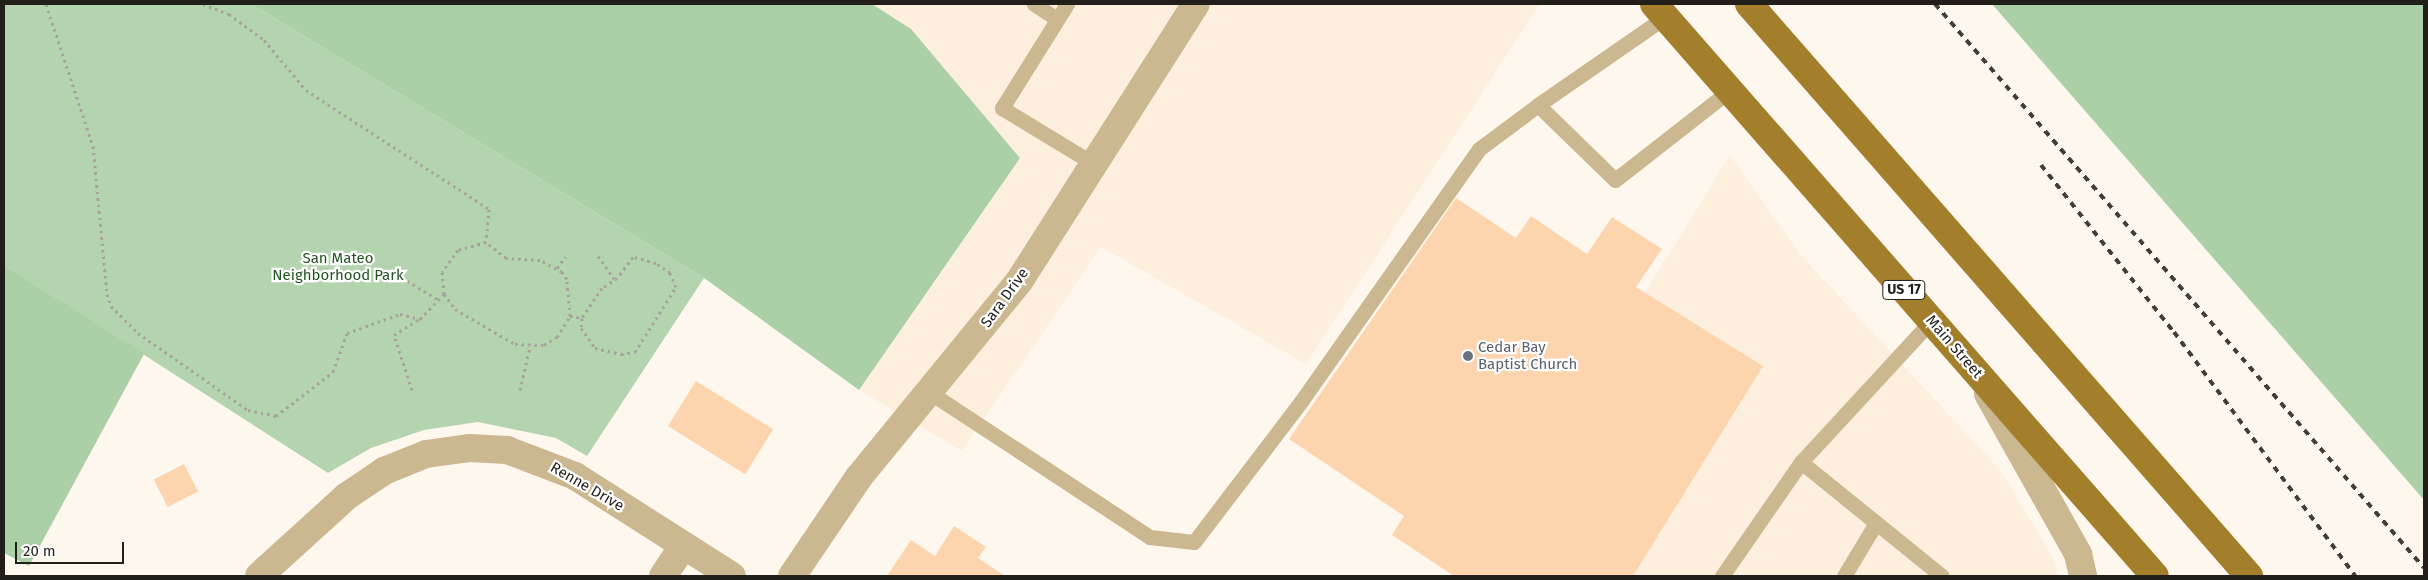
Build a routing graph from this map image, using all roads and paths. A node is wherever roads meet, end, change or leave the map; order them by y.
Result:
1 (46, 4) edge
2 (203, 4) edge
3 (1034, 4) edge
4 (1067, 4) edge
5 (1196, 4) edge
6 (1749, 4) edge
7 (1660, 10) edge
8 (1058, 18) junction
9 (1730, 90) junction
10 (1538, 105) junction
11 (1094, 164) junction
12 (486, 242) junction
13 (598, 256) dead end
14 (565, 257) dead end
15 (557, 268) junction
16 (396, 274) dead end
17 (614, 279) junction
18 (444, 294) junction
19 (437, 299) junction
20 (570, 316) junction
21 (582, 318) junction
22 (420, 319) junction
23 (1932, 321) junction
24 (530, 347) junction
25 (1975, 371) junction
26 (412, 390) dead end
27 (520, 390) dead end
28 (929, 392) junction
29 (1801, 462) junction
30 (1876, 523) junction
31 (683, 546) junction
32 (259, 576) edge
33 (663, 576) edge
34 (732, 576) edge
35 (792, 576) edge
36 (1722, 576) edge
37 (1844, 576) edge
38 (1942, 576) edge
39 (2083, 576) edge
40 (2155, 576) edge
41 (2249, 576) edge

1 - 22 path
2 - 12 path
3 - 8 lane
4 - 8 lane
5 - 11 street, Sara Drive
6 - 41 main road
7 - 9 main road, Main Street / US 17
7 - 10 lane
8 - 11 lane
9 - 10 lane
9 - 23 main road, Main Street / US 17
10 - 28 lane
11 - 28 street, Sara Drive
12 - 15 path
12 - 18 path
13 - 17 path
14 - 15 path
15 - 20 path
16 - 19 path
17 - 21 path
17 - 21 path
18 - 19 path
18 - 24 path
19 - 22 path
20 - 21 path
20 - 24 path
22 - 26 path
23 - 25 main road, Main Street / US 17
23 - 29 lane
24 - 27 path
25 - 39 street
25 - 40 main road, Main Street / US 17
28 - 35 street, Sara Drive
29 - 30 lane
29 - 36 lane
30 - 37 lane
30 - 38 lane
31 - 32 street, Renne Drive
31 - 33 street
31 - 34 street, Renne Drive

